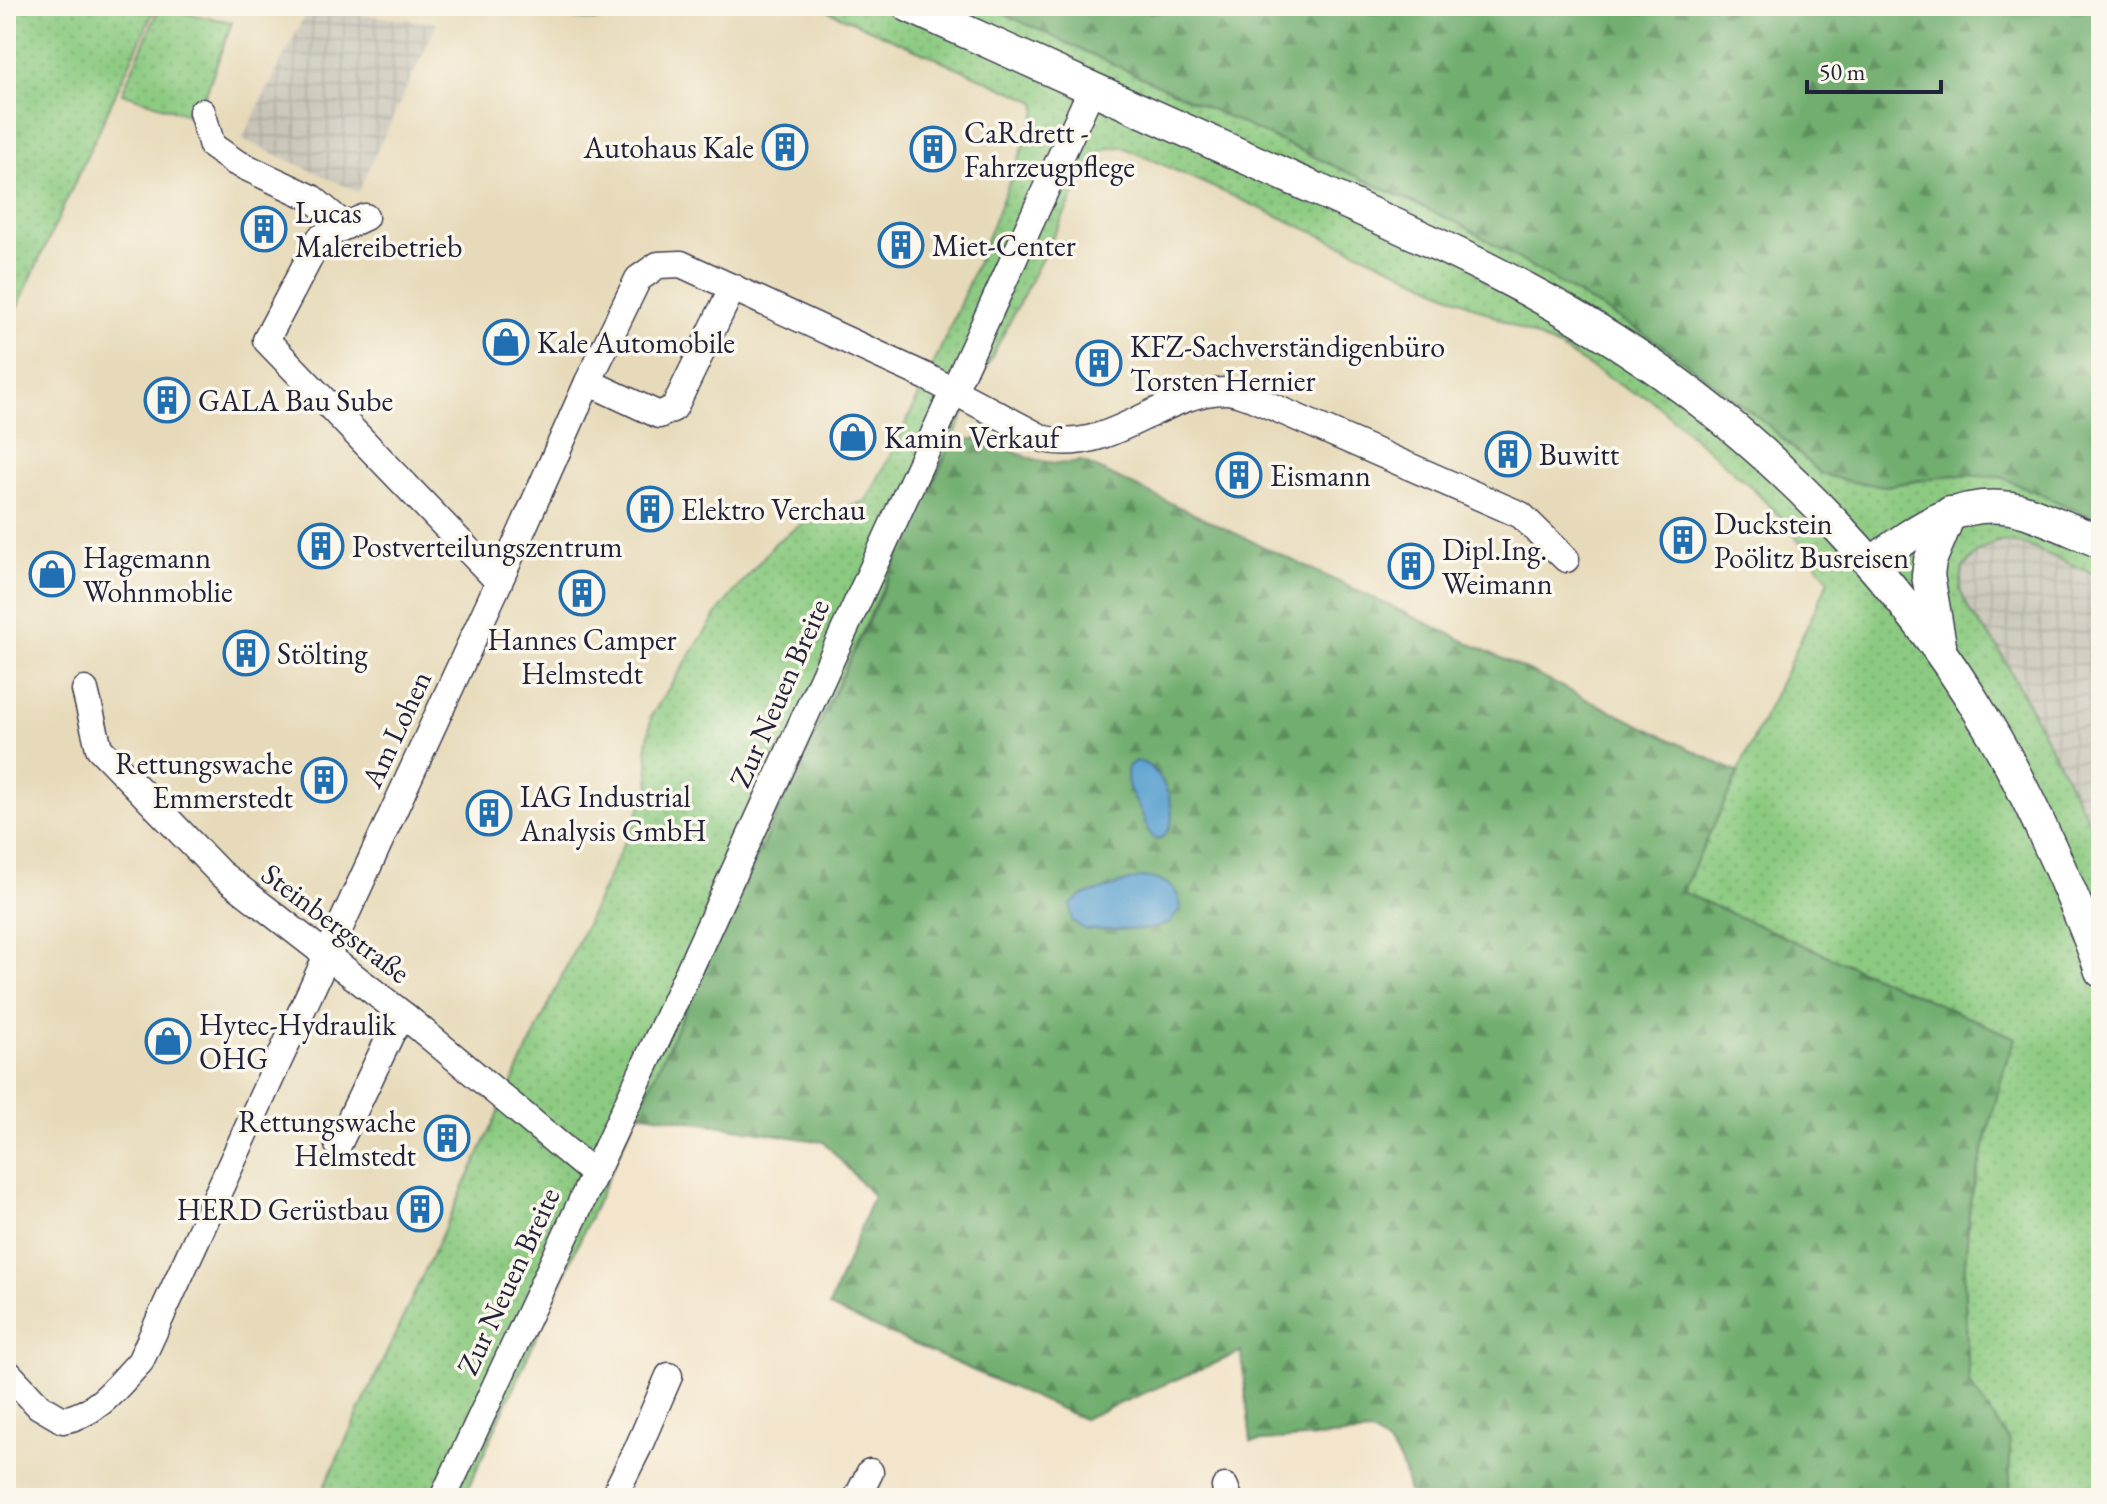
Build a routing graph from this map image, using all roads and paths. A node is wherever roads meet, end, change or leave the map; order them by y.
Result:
1 (909, 6) edge
2 (1092, 88) junction
3 (202, 112) dead end
4 (733, 287) junction
5 (588, 382) junction
6 (952, 391) junction
7 (1950, 513) junction
8 (2101, 542) edge
9 (1566, 559) dead end
10 (1871, 564) junction
11 (499, 582) junction
12 (1941, 654) junction
13 (85, 690) dead end
14 (326, 955) junction
15 (2101, 971) edge
16 (405, 1016) junction
17 (338, 1145) dead end
18 (593, 1173) junction
19 (6, 1371) edge
20 (669, 1376) dead end
21 (870, 1472) dead end
22 (443, 1498) edge
23 (613, 1498) edge
24 (857, 1498) edge

1 - 2 main road
2 - 6 street, Zur Neuen Breite
2 - 10 main road
3 - 11 street
4 - 5 street, Am Lohen
4 - 5 street
4 - 6 street, Am Lohen
5 - 11 street, Am Lohen
6 - 9 street, Am Lohen
6 - 18 street, Zur Neuen Breite
7 - 8 main road
7 - 10 main road
7 - 12 main road
10 - 12 main road
11 - 14 street, Am Lohen
12 - 15 main road
13 - 14 street, Steinbergstraße
14 - 16 street, Steinbergstraße
14 - 19 street, Am Lohen
16 - 17 street
16 - 18 street, Steinbergstraße
18 - 22 street, Zur Neuen Breite
20 - 23 street
21 - 24 street

